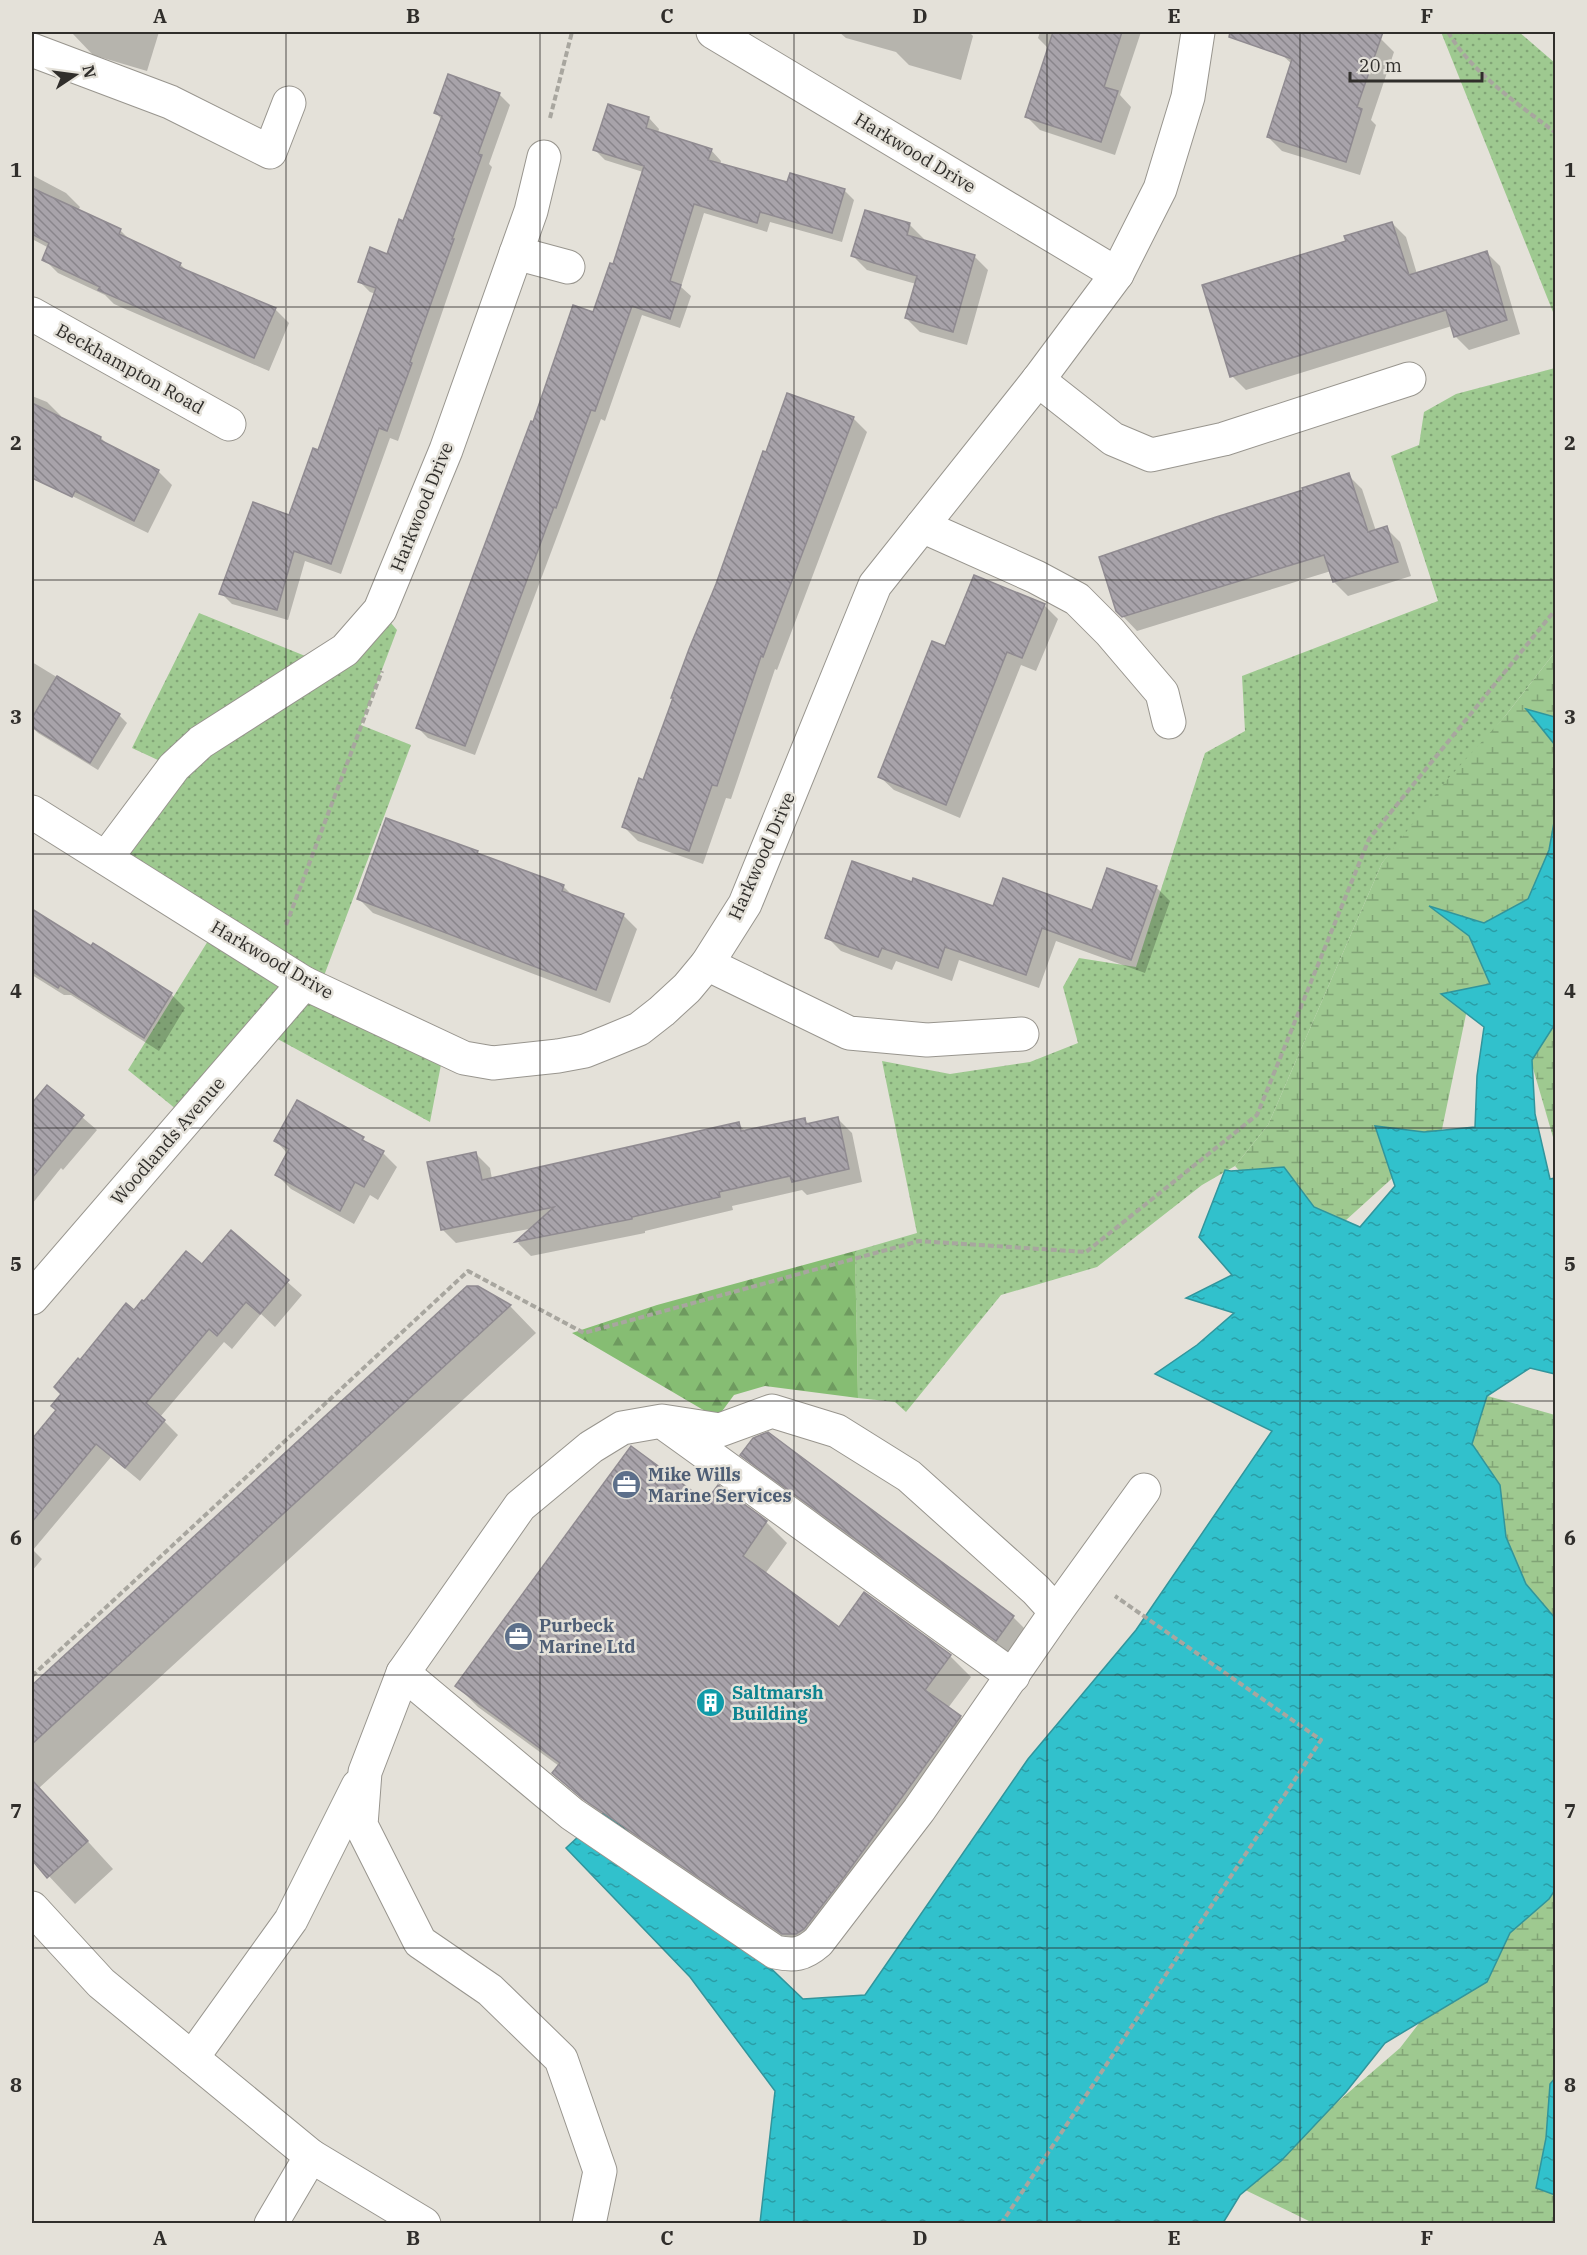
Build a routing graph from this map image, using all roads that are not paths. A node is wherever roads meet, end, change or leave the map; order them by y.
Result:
1 (713, 32) edge
2 (1198, 32) edge
3 (32, 50) edge
4 (289, 102) dead end
5 (544, 157) road end
6 (516, 253) junction
7 (568, 267) dead end
8 (1117, 274) junction
9 (32, 314) edge
10 (1409, 379) dead end
11 (1038, 380) junction
12 (229, 424) dead end
13 (922, 526) junction
14 (1169, 722) dead end
15 (32, 812) edge
16 (106, 858) junction
17 (707, 964) junction
18 (304, 983) junction
19 (1023, 1034) dead end
20 (32, 1298) edge
21 (662, 1421) junction
22 (1144, 1490) dead end
23 (1056, 1612) junction
24 (403, 1673) junction
25 (1013, 1676) junction
26 (365, 1772) junction
27 (32, 1908) edge
28 (192, 2058) junction
29 (311, 2156) junction
30 (271, 2223) edge
31 (424, 2223) edge
32 (589, 2223) edge

1 - 8 street, Harkwood Drive
2 - 8 street, Harkwood Drive
3 - 4 street
5 - 6 street, Harkwood Drive
6 - 7 street
6 - 16 street, Harkwood Drive
8 - 11 street, Harkwood Drive
9 - 12 street, Beckhampton Road
10 - 11 street
11 - 13 street, Harkwood Drive
13 - 14 street
13 - 17 street, Harkwood Drive
15 - 16 street, Harkwood Drive
16 - 18 street, Harkwood Drive
17 - 18 street, Harkwood Drive
17 - 19 street
18 - 20 street, Woodlands Avenue
21 - 23 street
21 - 24 street
21 - 25 street
22 - 23 street
23 - 25 street
24 - 25 street
24 - 26 street
26 - 28 street
26 - 32 street
27 - 28 street
28 - 29 street
29 - 30 street
29 - 31 street

